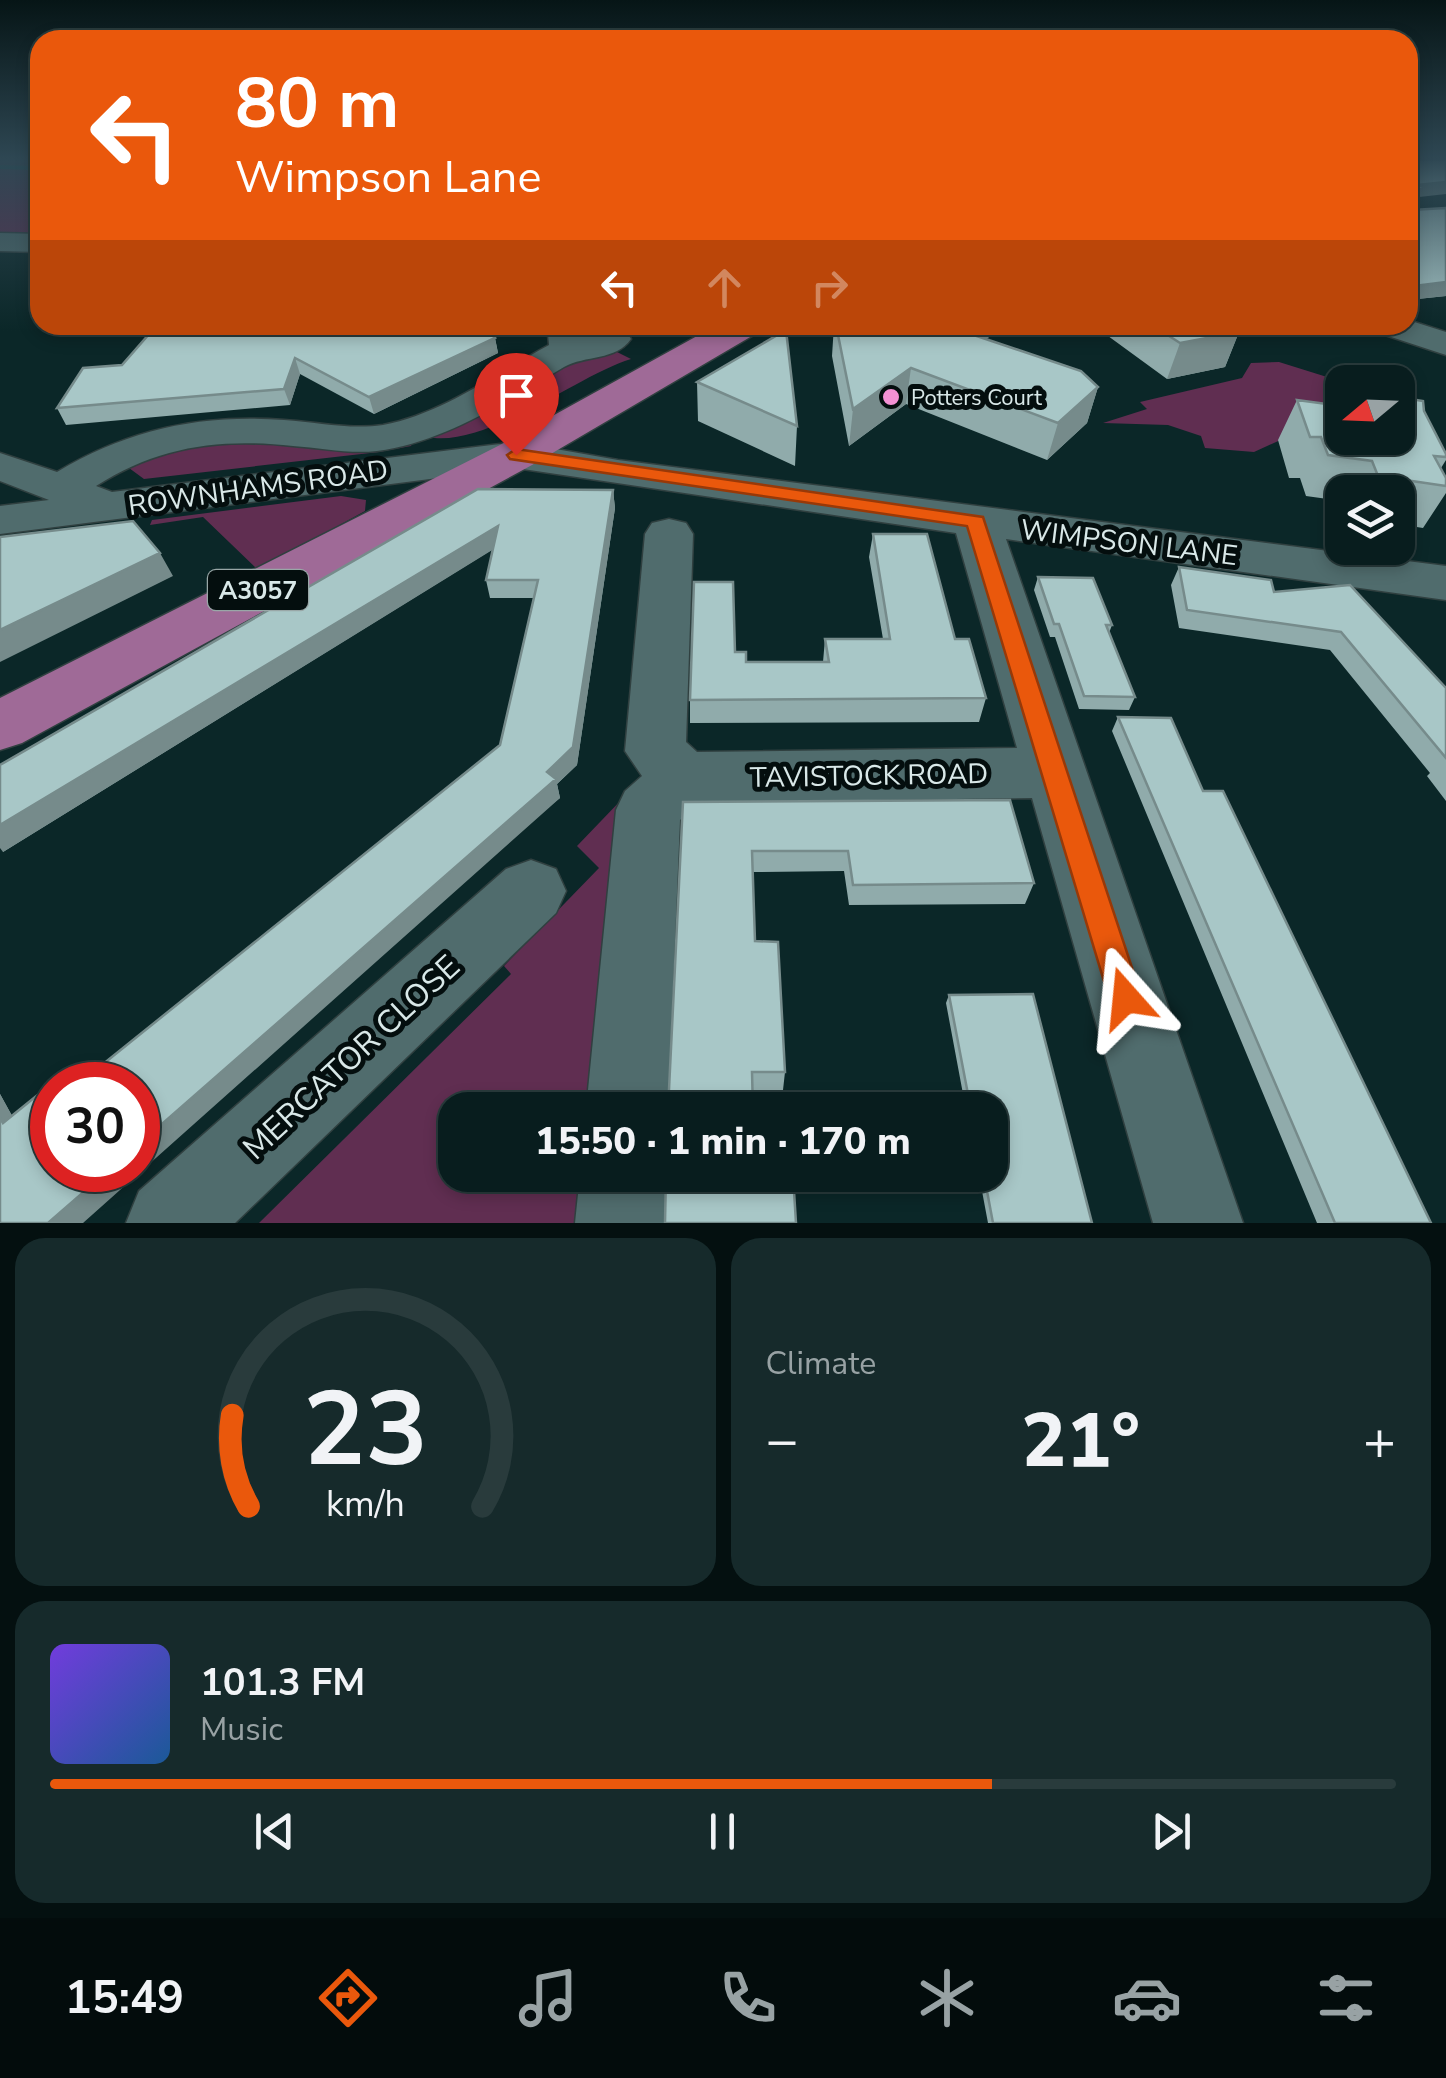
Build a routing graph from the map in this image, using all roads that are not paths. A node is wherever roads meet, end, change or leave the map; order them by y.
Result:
1 (0, 242) edge
2 (30, 243) edge
3 (568, 335) edge
4 (726, 335) edge
5 (1418, 335) edge
6 (1446, 344) edge
7 (516, 455) junction
8 (0, 466) edge
9 (62, 488) junction
10 (110, 506) junction
11 (0, 520) edge
12 (976, 521) junction
13 (669, 534) dead end
14 (1435, 592) edge
15 (0, 726) edge
16 (1053, 773) junction
17 (684, 777) junction
18 (531, 891) dead end
19 (628, 1092) edge
20 (622, 1192) edge
21 (172, 1223) edge
22 (620, 1223) edge
23 (1198, 1223) edge

1 - 2 street
3 - 9 street
4 - 7 main road, A3057
5 - 6 street
7 - 10 street, ROWNHAMS ROAD
7 - 12 street, WIMPSON LANE
7 - 15 main road, A3057
8 - 9 street
9 - 10 street
10 - 11 street, ROWNHAMS ROAD
12 - 14 street, WIMPSON LANE
12 - 16 street
13 - 17 street
16 - 17 street, TAVISTOCK ROAD
16 - 23 street
17 - 19 street
18 - 21 street, MERCATOR CLOSE
20 - 22 street

